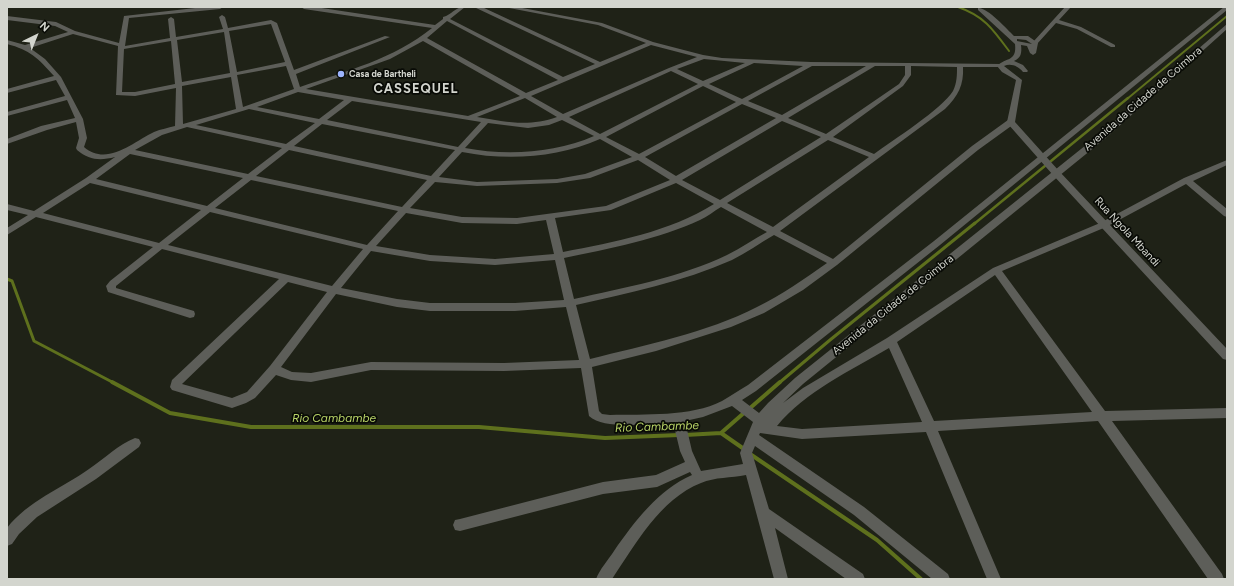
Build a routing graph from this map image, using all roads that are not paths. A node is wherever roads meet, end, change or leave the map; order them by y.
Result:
1 (220, 7) edge
2 (304, 7) edge
3 (462, 7) edge
4 (477, 7) edge
5 (507, 7) edge
6 (1068, 7) edge
7 (1227, 7) edge
8 (977, 8) edge
9 (222, 17) dead end
10 (7, 18) edge
11 (445, 18) junction
12 (171, 19) dead end
13 (1055, 21) junction
14 (1227, 26) edge
15 (435, 27) junction
16 (226, 29) junction
17 (73, 32) junction
18 (387, 37) dead end
19 (174, 38) junction
20 (423, 38) junction
21 (1030, 40) junction
22 (7, 42) edge
23 (1016, 42) junction
24 (652, 43) junction
25 (1113, 46) dead end
26 (25, 47) junction
27 (121, 47) junction
28 (703, 57) junction
29 (752, 62) junction
30 (289, 63) junction
31 (1028, 63) junction
32 (599, 64) junction
33 (811, 64) junction
34 (1001, 64) junction
35 (873, 65) junction
36 (908, 65) junction
37 (962, 65) junction
38 (670, 69) junction
39 (1007, 72) junction
40 (292, 73) junction
41 (233, 74) junction
42 (58, 77) junction
43 (563, 80) junction
44 (704, 83) junction
45 (178, 84) junction
46 (1017, 88) junction
47 (7, 90) edge
48 (298, 90) junction
49 (526, 95) junction
50 (68, 96) junction
51 (351, 98) junction
52 (741, 101) junction
53 (248, 107) junction
54 (240, 110) junction
55 (7, 114) edge
56 (563, 117) junction
57 (469, 118) junction
58 (783, 118) junction
59 (79, 119) junction
60 (486, 121) junction
61 (320, 122) junction
62 (1011, 122) junction
63 (183, 126) junction
64 (601, 136) junction
65 (827, 137) junction
66 (7, 142) edge
67 (287, 147) junction
68 (460, 149) junction
69 (129, 151) junction
70 (639, 157) junction
71 (875, 157) junction
72 (1042, 158) junction
73 (1227, 162) edge
74 (1054, 171) junction
75 (249, 177) junction
76 (434, 179) junction
77 (89, 180) junction
78 (676, 180) junction
79 (1187, 180) junction
80 (722, 204) junction
81 (7, 207) edge
82 (208, 208) junction
83 (404, 210) junction
84 (37, 214) junction
85 (1227, 214) edge
86 (550, 217) junction
87 (1103, 225) junction
88 (7, 232) edge
89 (773, 232) junction
90 (161, 245) junction
91 (369, 248) junction
92 (559, 256) junction
93 (834, 263) junction
94 (996, 270) junction
95 (287, 277) junction
96 (334, 290) junction
97 (570, 303) junction
98 (190, 314) dead end
99 (891, 341) junction
100 (1227, 356) edge
101 (586, 364) junction
102 (274, 369) junction
103 (737, 403) junction
104 (1227, 413) edge
105 (1102, 416) junction
106 (679, 420) junction
107 (757, 426) junction
108 (930, 426) junction
109 (135, 443) dead end
110 (692, 465) junction
111 (750, 468) junction
112 (699, 477) junction
113 (764, 513) junction
114 (460, 525) dead end
115 (7, 539) edge
116 (603, 579) edge
117 (781, 579) edge
118 (858, 579) edge
119 (943, 579) edge
120 (994, 579) edge
121 (1217, 579) edge

1 - 27 street
2 - 15 street
3 - 11 street
4 - 32 street
5 - 24 street
6 - 13 street
7 - 72 street, Avenida da Cidade de Coimbra
8 - 21 street
8 - 23 street
9 - 16 street
10 - 17 street
11 - 15 street
11 - 43 street
12 - 19 street
13 - 21 street
13 - 25 street
14 - 74 street, Avenida da Cidade de Coimbra
15 - 20 street
16 - 19 street
16 - 30 street
16 - 41 street
17 - 26 street
17 - 27 street
18 - 40 street
19 - 27 street
19 - 45 street
20 - 48 street
20 - 49 street
21 - 23 street
21 - 31 street
22 - 26 street
23 - 31 street
23 - 34 street
24 - 28 street
24 - 32 street
26 - 42 street
27 - 45 street
28 - 29 street
28 - 38 street
29 - 33 street
29 - 44 street
30 - 40 street
30 - 41 street
31 - 34 street
31 - 39 street
31 - 46 street
32 - 43 street
33 - 35 street
33 - 52 street
34 - 37 street
34 - 39 street
35 - 36 street
35 - 58 street
36 - 37 street
36 - 65 street
37 - 39 street
37 - 71 street
38 - 44 street
38 - 56 street
39 - 46 street
40 - 48 street
41 - 45 street
41 - 54 street
42 - 47 street
42 - 50 street
43 - 49 street
44 - 52 street
44 - 64 street
45 - 63 street
46 - 62 street
48 - 51 street
48 - 53 street
49 - 56 street
49 - 57 street
50 - 55 street
50 - 59 street
51 - 57 street
51 - 61 street
52 - 58 street
52 - 70 street
53 - 54 street
53 - 61 street
54 - 63 street
56 - 60 street
56 - 64 street
57 - 60 street
58 - 65 street
58 - 78 street
59 - 66 street
59 - 69 street
60 - 68 street
61 - 67 street
61 - 68 street
62 - 72 street, Rua Ngola Mbandi
62 - 93 street
63 - 67 street
63 - 69 street
64 - 68 street
64 - 70 street
65 - 71 street
65 - 80 street
67 - 75 street
67 - 76 street
68 - 76 street
69 - 75 street
69 - 77 street
70 - 76 street
70 - 78 street
71 - 89 street
72 - 74 street, Rua Ngola Mbandi
72 - 103 street, Avenida da Cidade de Coimbra
73 - 79 street
74 - 87 street, Rua Ngola Mbandi
74 - 107 street, Avenida da Cidade de Coimbra
75 - 82 street
75 - 83 street
76 - 83 street
77 - 82 street
77 - 84 street
78 - 80 street
78 - 86 street
79 - 85 street
79 - 87 street
80 - 89 street
80 - 92 street
81 - 84 street
82 - 90 street
82 - 91 street
83 - 86 street
83 - 91 street
84 - 88 street
84 - 90 street
86 - 92 street, Avenida da Cidade de Coimbra
87 - 94 street
87 - 100 street, Rua Ngola Mbandi
89 - 93 street
89 - 97 street
90 - 95 street
90 - 98 street
91 - 92 street
91 - 96 street
92 - 97 street, Avenida da Cidade de Coimbra
93 - 101 street
94 - 99 street
94 - 105 street
95 - 96 street
95 - 102 street
96 - 97 street
96 - 102 street
97 - 101 street, Avenida da Cidade de Coimbra
99 - 107 street
99 - 108 street
101 - 102 street
101 - 106 street, Avenida da Cidade de Coimbra
103 - 106 street, Avenida da Cidade de Coimbra
103 - 107 street
104 - 105 street
105 - 108 street
105 - 121 street
106 - 110 street
107 - 108 street
107 - 111 street
107 - 119 street
108 - 120 street
109 - 115 street
110 - 112 street
110 - 114 street
111 - 112 street
111 - 113 street
112 - 116 street
113 - 117 street
113 - 118 street

